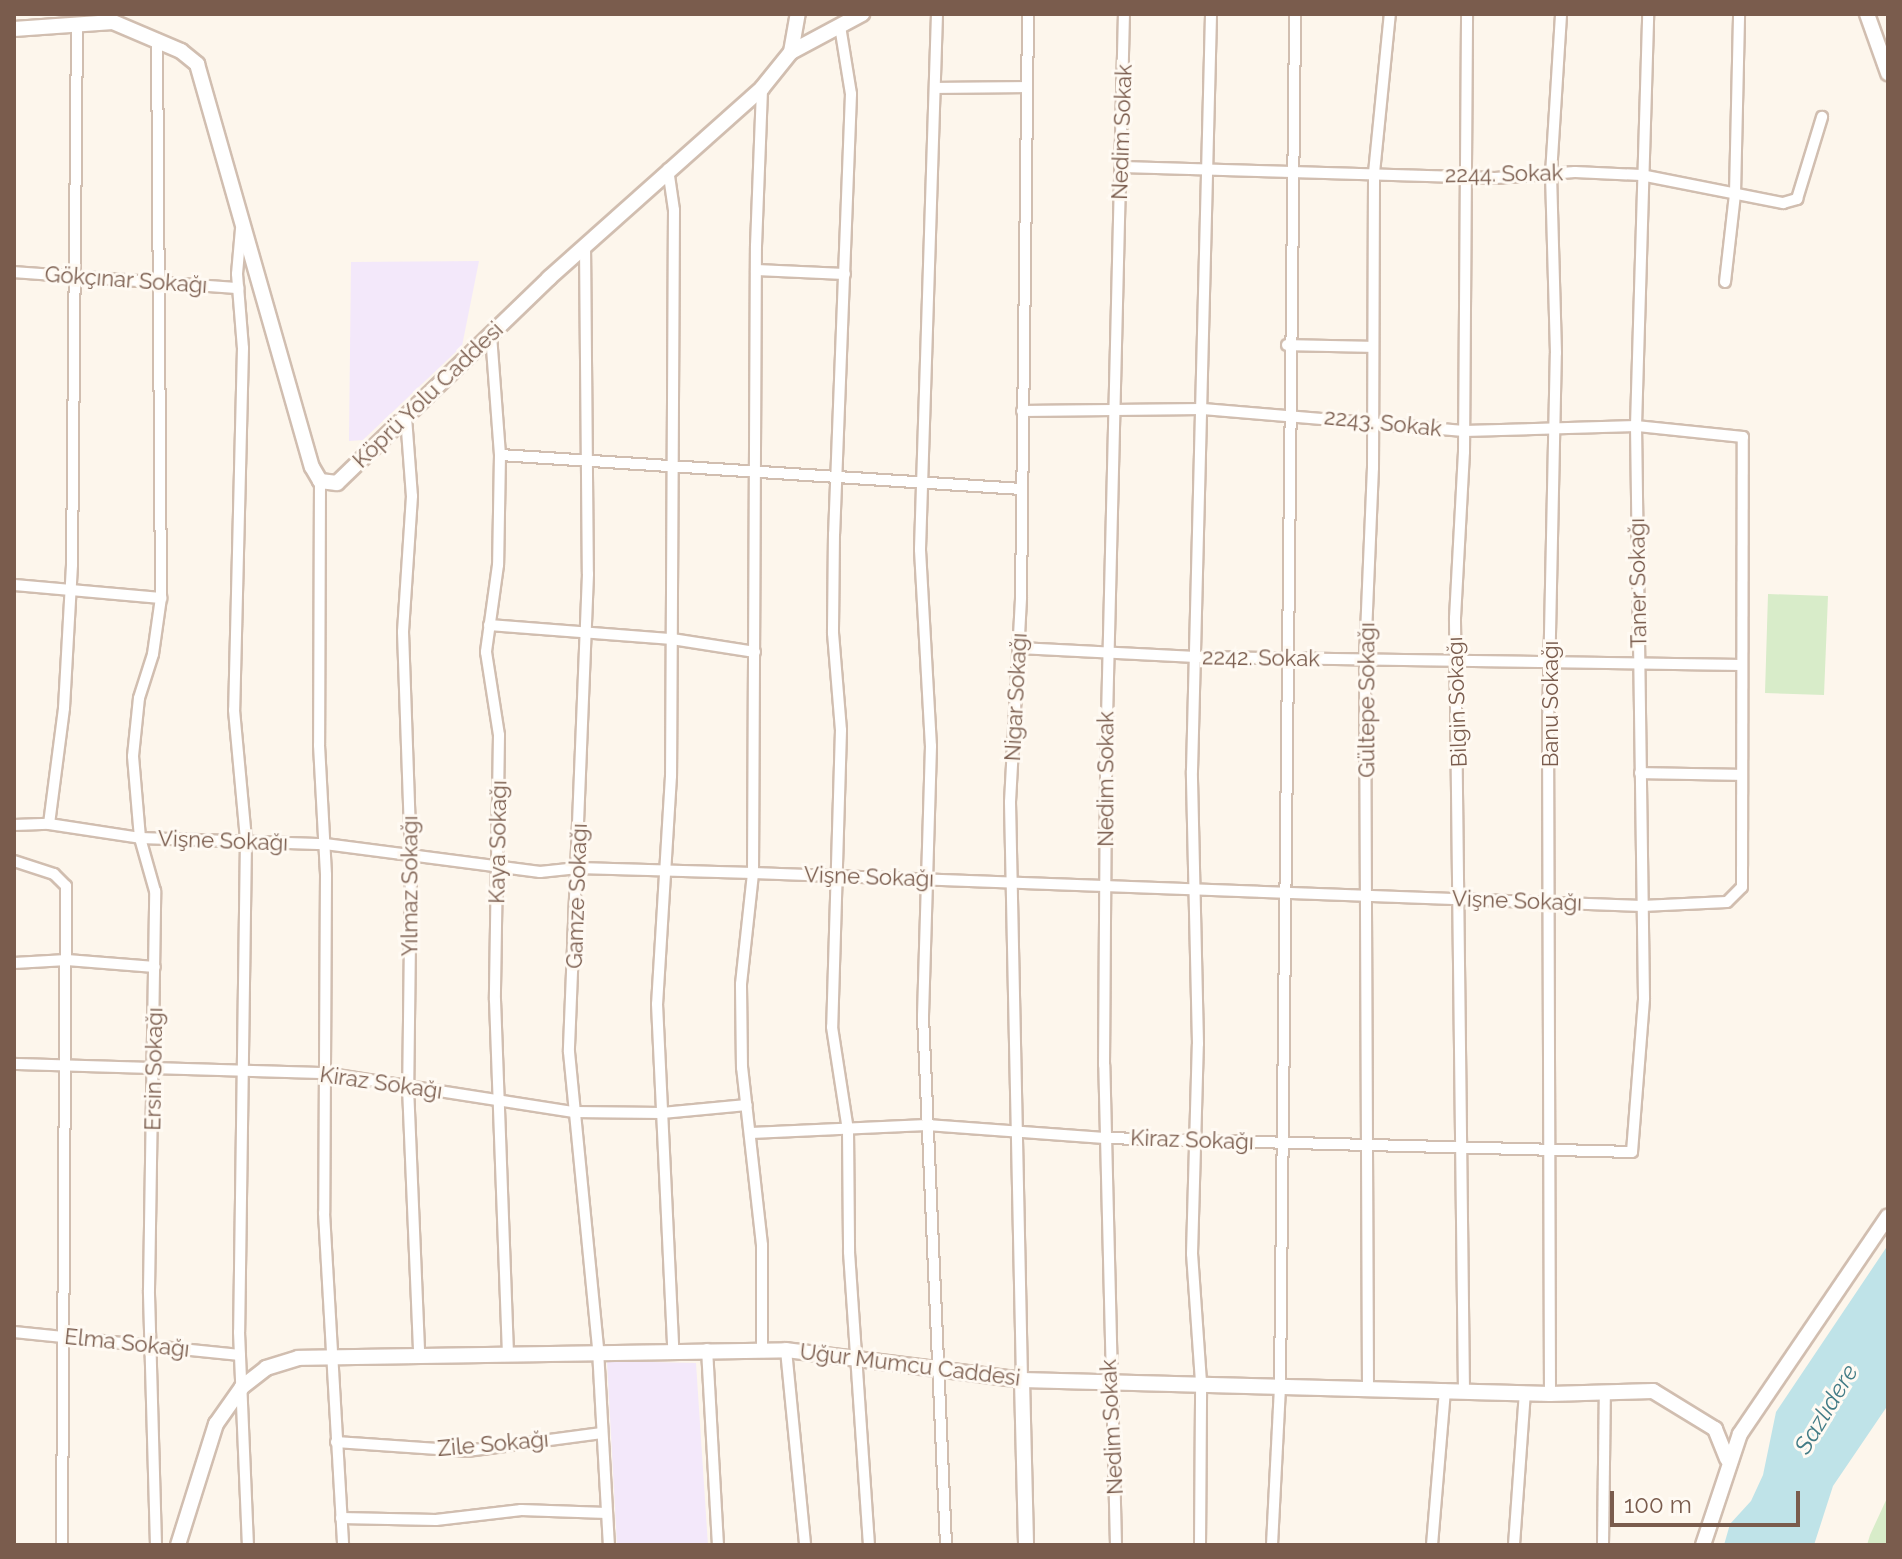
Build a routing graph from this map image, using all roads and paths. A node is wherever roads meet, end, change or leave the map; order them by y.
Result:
1 (798, 14) edge
2 (862, 14) edge
3 (937, 14) edge
4 (1028, 14) edge
5 (1124, 14) edge
6 (1211, 14) edge
7 (1295, 14) edge
8 (1390, 14) edge
9 (1467, 14) edge
10 (1561, 14) edge
11 (1648, 14) edge
12 (1739, 14) edge
13 (1867, 14) edge
14 (77, 25) junction
15 (840, 26) junction
16 (14, 29) edge
17 (157, 39) junction
18 (791, 52) junction
19 (1888, 73) edge
20 (1027, 87) junction
21 (762, 88) junction
22 (935, 88) junction
23 (1822, 117) dead end
24 (1122, 167) junction
25 (1208, 168) junction
26 (668, 169) junction
27 (1296, 171) junction
28 (1374, 173) junction
29 (1551, 174) junction
30 (1641, 175) junction
31 (1462, 177) junction
32 (1735, 194) junction
33 (242, 222) junction
34 (585, 245) junction
35 (756, 270) junction
36 (14, 272) edge
37 (845, 274) junction
38 (77, 277) junction
39 (1725, 282) dead end
40 (160, 283) junction
41 (238, 288) junction
42 (491, 335) junction
43 (1287, 345) junction
44 (1373, 347) junction
45 (1203, 409) junction
46 (1111, 410) junction
47 (1022, 411) junction
48 (1287, 414) junction
49 (406, 417) junction
50 (1373, 421) junction
51 (1636, 426) junction
52 (1464, 431) junction
53 (1552, 432) junction
54 (500, 455) junction
55 (588, 461) junction
56 (671, 466) junction
57 (755, 472) junction
58 (837, 477) junction
59 (320, 481) junction
60 (923, 483) junction
61 (1022, 489) junction
62 (14, 585) edge
63 (70, 587) junction
64 (161, 598) junction
65 (489, 625) junction
66 (586, 633) junction
67 (672, 639) junction
68 (1019, 648) junction
69 (755, 652) junction
70 (1107, 653) junction
71 (1196, 657) junction
72 (1365, 658) junction
73 (1284, 659) junction
74 (1550, 659) junction
75 (1457, 660) junction
76 (1639, 660) junction
77 (1742, 665) junction
78 (1640, 773) junction
79 (1742, 775) junction
80 (49, 824) junction
81 (14, 825) edge
82 (140, 838) junction
83 (246, 840) junction
84 (325, 844) junction
85 (411, 857) junction
86 (14, 861) edge
87 (499, 868) junction
88 (578, 868) junction
89 (663, 871) junction
90 (753, 873) junction
91 (836, 876) junction
92 (924, 879) junction
93 (1011, 883) junction
94 (1105, 886) junction
95 (1195, 889) junction
96 (1283, 892) junction
97 (1368, 895) junction
98 (1458, 899) junction
99 (1550, 902) junction
100 (1642, 906) junction
101 (67, 960) junction
102 (14, 963) edge
103 (155, 967) junction
104 (14, 1064) edge
105 (64, 1065) junction
106 (156, 1066) junction
107 (240, 1070) junction
108 (324, 1073) junction
109 (408, 1087) junction
110 (497, 1100) junction
111 (747, 1105) junction
112 (574, 1112) junction
113 (662, 1113) junction
114 (927, 1125) junction
115 (1019, 1129) junction
116 (848, 1130) junction
117 (751, 1133) junction
118 (1105, 1138) junction
119 (1195, 1138) junction
120 (1282, 1144) junction
121 (1367, 1144) junction
122 (1550, 1146) junction
123 (1458, 1149) junction
124 (1632, 1152) joint
125 (1888, 1216) edge
126 (14, 1332) edge
127 (62, 1337) junction
128 (150, 1344) junction
129 (673, 1349) junction
130 (707, 1349) junction
131 (762, 1349) junction
132 (598, 1350) junction
133 (786, 1350) junction
134 (508, 1352) junction
135 (419, 1354) junction
136 (240, 1355) junction
137 (860, 1356) junction
138 (329, 1357) junction
139 (937, 1367) junction
140 (1022, 1380) junction
141 (1109, 1380) junction
142 (1201, 1382) junction
143 (1280, 1385) junction
144 (242, 1387) junction
145 (1368, 1388) junction
146 (1445, 1390) junction
147 (1464, 1391) junction
148 (1605, 1392) junction
149 (1525, 1393) junction
150 (1550, 1394) junction
151 (602, 1433) junction
152 (336, 1442) junction
153 (1727, 1459) junction
154 (607, 1513) junction
155 (341, 1518) junction
156 (62, 1545) edge
157 (156, 1545) edge
158 (178, 1545) edge
159 (248, 1545) edge
160 (343, 1545) edge
161 (609, 1545) edge
162 (718, 1545) edge
163 (805, 1545) edge
164 (869, 1545) edge
165 (946, 1545) edge
166 (1026, 1545) edge
167 (1116, 1545) edge
168 (1200, 1545) edge
169 (1272, 1545) edge
170 (1432, 1545) edge
171 (1514, 1545) edge
172 (1603, 1545) edge
173 (1703, 1545) edge

1 - 18 street
2 - 15 street, Köprü Yolu Caddesi
3 - 22 street
4 - 20 street, Nigar Sokağı
5 - 24 street, Nedim Sokak
6 - 25 street
7 - 27 street
8 - 28 street, Gültepe Sokağı
9 - 31 street, Bilgin Sokağı
10 - 29 street, Banu Sokağı
11 - 30 street, Taner Sokağı
12 - 32 street
13 - 19 street
14 - 16 street
14 - 17 street
14 - 38 street
15 - 18 street, Köprü Yolu Caddesi
15 - 37 street
17 - 33 street
17 - 40 street, Ersin Sokağı
18 - 21 street, Köprü Yolu Caddesi
20 - 22 street
20 - 47 street, Nigar Sokağı
21 - 26 street, Köprü Yolu Caddesi
21 - 35 street
22 - 60 street
23 - 32 street, 2244. Sokak
24 - 25 street, 2244. Sokak
24 - 46 street, Nedim Sokak
25 - 27 street, 2244. Sokak
25 - 45 street
26 - 34 street, Köprü Yolu Caddesi
26 - 56 street
27 - 28 street, 2244. Sokak
27 - 43 street
28 - 31 street, 2244. Sokak
28 - 44 street, Gültepe Sokağı
29 - 30 street, 2244. Sokak
29 - 31 street, 2244. Sokak
29 - 53 street, Banu Sokağı
30 - 32 street, 2244. Sokak
30 - 51 street, Taner Sokağı
31 - 52 street, Bilgin Sokağı
32 - 39 street
33 - 41 street
33 - 59 street
34 - 42 street, Köprü Yolu Caddesi
34 - 55 street, Gamze Sokağı
35 - 37 street
35 - 57 street
36 - 38 street, Gökçınar Sokağı
37 - 58 street
38 - 40 street, Gökçınar Sokağı
38 - 63 street
40 - 41 street, Gökçınar Sokağı
40 - 64 street, Ersin Sokağı
41 - 83 street
42 - 49 street, Köprü Yolu Caddesi
42 - 54 street, Kaya Sokağı
43 - 44 street
43 - 48 street
44 - 50 street, Gültepe Sokağı
45 - 46 street, 2243. Sokak
45 - 48 street, 2243. Sokak
45 - 71 street
46 - 47 street, 2243. Sokak
46 - 70 street, Nedim Sokak
47 - 61 street, Nigar Sokağı
48 - 50 street, 2243. Sokak
48 - 73 street
49 - 59 street, Köprü Yolu Caddesi
49 - 85 street, Yılmaz Sokağı
50 - 52 street, 2243. Sokak
50 - 72 street, Gültepe Sokağı
51 - 53 street, 2243. Sokak
51 - 76 street, Taner Sokağı
51 - 77 street, 2243. Sokak
52 - 53 street, 2243. Sokak
52 - 75 street, Bilgin Sokağı
53 - 74 street, Banu Sokağı
54 - 55 street
54 - 65 street, Kaya Sokağı
55 - 56 street
55 - 66 street, Gamze Sokağı
56 - 57 street
56 - 67 street
57 - 58 street
57 - 69 street
58 - 60 street
58 - 91 street
59 - 84 street
60 - 61 street
60 - 92 street
61 - 68 street, Nigar Sokağı
62 - 63 street
63 - 64 street
63 - 80 street
64 - 82 street, Ersin Sokağı
65 - 66 street
65 - 87 street, Kaya Sokağı
66 - 67 street
66 - 88 street, Gamze Sokağı
67 - 69 street
67 - 89 street
68 - 70 street, 2242. Sokak
68 - 93 street, Nigar Sokağı
69 - 90 street
70 - 71 street, 2242. Sokak
70 - 94 street, Nedim Sokak
71 - 73 street, 2242. Sokak
71 - 95 street
72 - 73 street, 2242. Sokak
72 - 75 street, 2242. Sokak
72 - 97 street, Gültepe Sokağı
73 - 96 street
74 - 75 street, 2242. Sokak
74 - 76 street, 2242. Sokak
74 - 99 street, Banu Sokağı
75 - 98 street, Bilgin Sokağı
76 - 77 street, 2242. Sokak
76 - 78 street, Taner Sokağı
77 - 79 street
78 - 79 street
78 - 100 street, Taner Sokağı
79 - 100 street, Vişne Sokağı
80 - 81 street, Vişne Sokağı
80 - 82 street, Vişne Sokağı
82 - 83 street, Vişne Sokağı
82 - 103 street, Ersin Sokağı
83 - 84 street, Vişne Sokağı
83 - 107 street
84 - 85 street, Vişne Sokağı
84 - 108 street
85 - 87 street, Vişne Sokağı
85 - 109 street, Yılmaz Sokağı
86 - 101 street
87 - 88 street, Vişne Sokağı
87 - 110 street, Kaya Sokağı
88 - 89 street, Vişne Sokağı
88 - 112 street, Gamze Sokağı
89 - 90 street, Vişne Sokağı
89 - 113 street
90 - 91 street, Vişne Sokağı
90 - 111 street
91 - 92 street, Vişne Sokağı
91 - 116 street
92 - 93 street, Vişne Sokağı
92 - 114 street
93 - 94 street, Vişne Sokağı
93 - 115 street, Nigar Sokağı
94 - 95 street, Vişne Sokağı
94 - 118 street, Nedim Sokak
95 - 96 street, Vişne Sokağı
95 - 119 street
96 - 97 street, Vişne Sokağı
96 - 120 street
97 - 98 street, Vişne Sokağı
97 - 121 street, Gültepe Sokağı
98 - 99 street, Vişne Sokağı
98 - 123 street, Bilgin Sokağı
99 - 100 street, Vişne Sokağı
99 - 122 street, Banu Sokağı
100 - 124 street, Taner Sokağı
101 - 102 street
101 - 103 street
101 - 105 street
103 - 106 street, Ersin Sokağı
104 - 105 street, Kiraz Sokağı
105 - 106 street, Kiraz Sokağı
105 - 127 street
106 - 107 street, Kiraz Sokağı
106 - 128 street, Ersin Sokağı
107 - 108 street, Kiraz Sokağı
107 - 136 street
108 - 109 street, Kiraz Sokağı
108 - 138 street
109 - 110 street, Kiraz Sokağı
109 - 135 street, Yılmaz Sokağı
110 - 112 street, Kiraz Sokağı
110 - 134 street, Kaya Sokağı
111 - 113 street, Kiraz Sokağı
111 - 117 street
112 - 113 street, Kiraz Sokağı
112 - 132 street, Gamze Sokağı
113 - 129 street
114 - 115 street, Kiraz Sokağı
114 - 116 street, Kiraz Sokağı
114 - 139 street
115 - 118 street, Kiraz Sokağı
115 - 140 street, Nigar Sokağı
116 - 117 street, Kiraz Sokağı
116 - 137 street
117 - 131 street
118 - 119 street, Kiraz Sokağı
118 - 141 street, Nedim Sokak
119 - 120 street, Kiraz Sokağı
119 - 142 street
120 - 121 street, Kiraz Sokağı
120 - 143 street
121 - 123 street, Kiraz Sokağı
121 - 145 street, Gültepe Sokağı
122 - 123 street, Kiraz Sokağı
122 - 124 street, Kiraz Sokağı
122 - 150 street, Banu Sokağı
123 - 147 street, Bilgin Sokağı
125 - 153 street
126 - 127 street, Elma Sokağı
127 - 128 street, Elma Sokağı
127 - 156 street
128 - 136 street, Elma Sokağı
128 - 157 street, Ersin Sokağı
129 - 130 street, Uğur Mumcu Caddesi
129 - 132 street, Uğur Mumcu Caddesi
130 - 131 street, Uğur Mumcu Caddesi
130 - 162 street
131 - 133 street, Uğur Mumcu Caddesi
132 - 134 street, Uğur Mumcu Caddesi
132 - 151 street, Gamze Sokağı
133 - 137 street, Uğur Mumcu Caddesi
133 - 163 street
134 - 135 street, Uğur Mumcu Caddesi
135 - 138 street, Uğur Mumcu Caddesi
136 - 144 street
137 - 139 street, Uğur Mumcu Caddesi
137 - 164 street
138 - 144 street, Uğur Mumcu Caddesi
138 - 152 street
139 - 140 street, Uğur Mumcu Caddesi
139 - 165 street
140 - 141 street, Uğur Mumcu Caddesi
140 - 166 street
141 - 142 street, Uğur Mumcu Caddesi
141 - 167 street, Nedim Sokak
142 - 143 street, Uğur Mumcu Caddesi
142 - 168 street
143 - 145 street, Uğur Mumcu Caddesi
143 - 169 street
144 - 158 street, Uğur Mumcu Caddesi
144 - 159 street
145 - 146 street, Uğur Mumcu Caddesi
146 - 147 street, Uğur Mumcu Caddesi
146 - 170 street
147 - 149 street, Uğur Mumcu Caddesi
148 - 150 street, Uğur Mumcu Caddesi
148 - 153 street, Uğur Mumcu Caddesi
148 - 172 street
149 - 150 street, Uğur Mumcu Caddesi
149 - 171 street
151 - 152 street, Zile Sokağı
151 - 154 street, Gamze Sokağı
152 - 155 street
153 - 173 street
154 - 155 street
154 - 161 street, Gamze Sokağı
155 - 160 street

